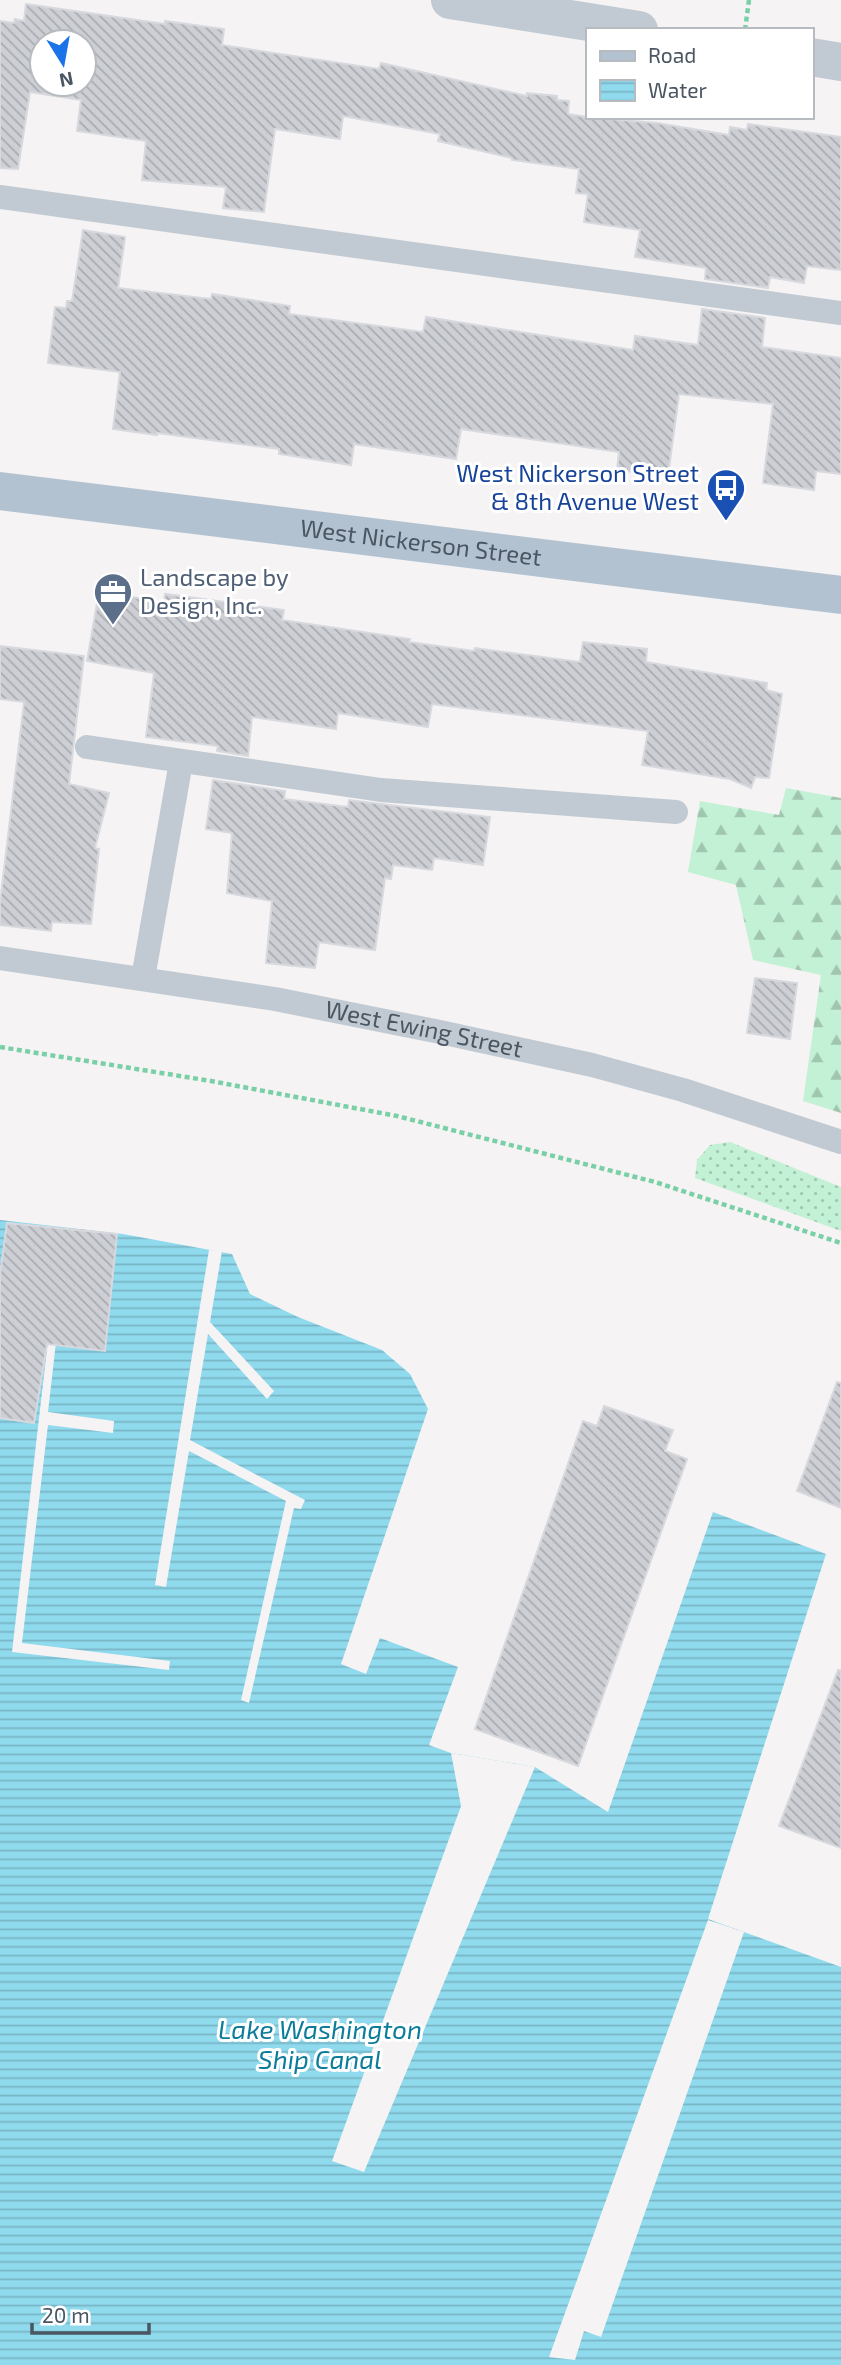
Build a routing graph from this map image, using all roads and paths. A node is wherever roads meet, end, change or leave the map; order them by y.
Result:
1 (450, 0) edge
2 (749, 0) edge
3 (626, 28) edge
4 (744, 28) edge
5 (813, 57) edge
6 (841, 62) edge
7 (0, 197) edge
8 (841, 313) edge
9 (0, 491) edge
10 (841, 595) edge
11 (87, 747) dead end
12 (181, 762) junction
13 (676, 812) dead end
14 (0, 958) edge
15 (143, 978) junction
16 (0, 1047) edge
17 (841, 1142) edge
18 (841, 1243) edge

1 - 3 street
2 - 4 path
5 - 6 street
7 - 8 lane
9 - 10 main road, West Nickerson Street
11 - 12 lane
12 - 13 lane
12 - 15 lane
14 - 15 lane, West Ewing Street
15 - 17 lane, West Ewing Street
16 - 18 path

